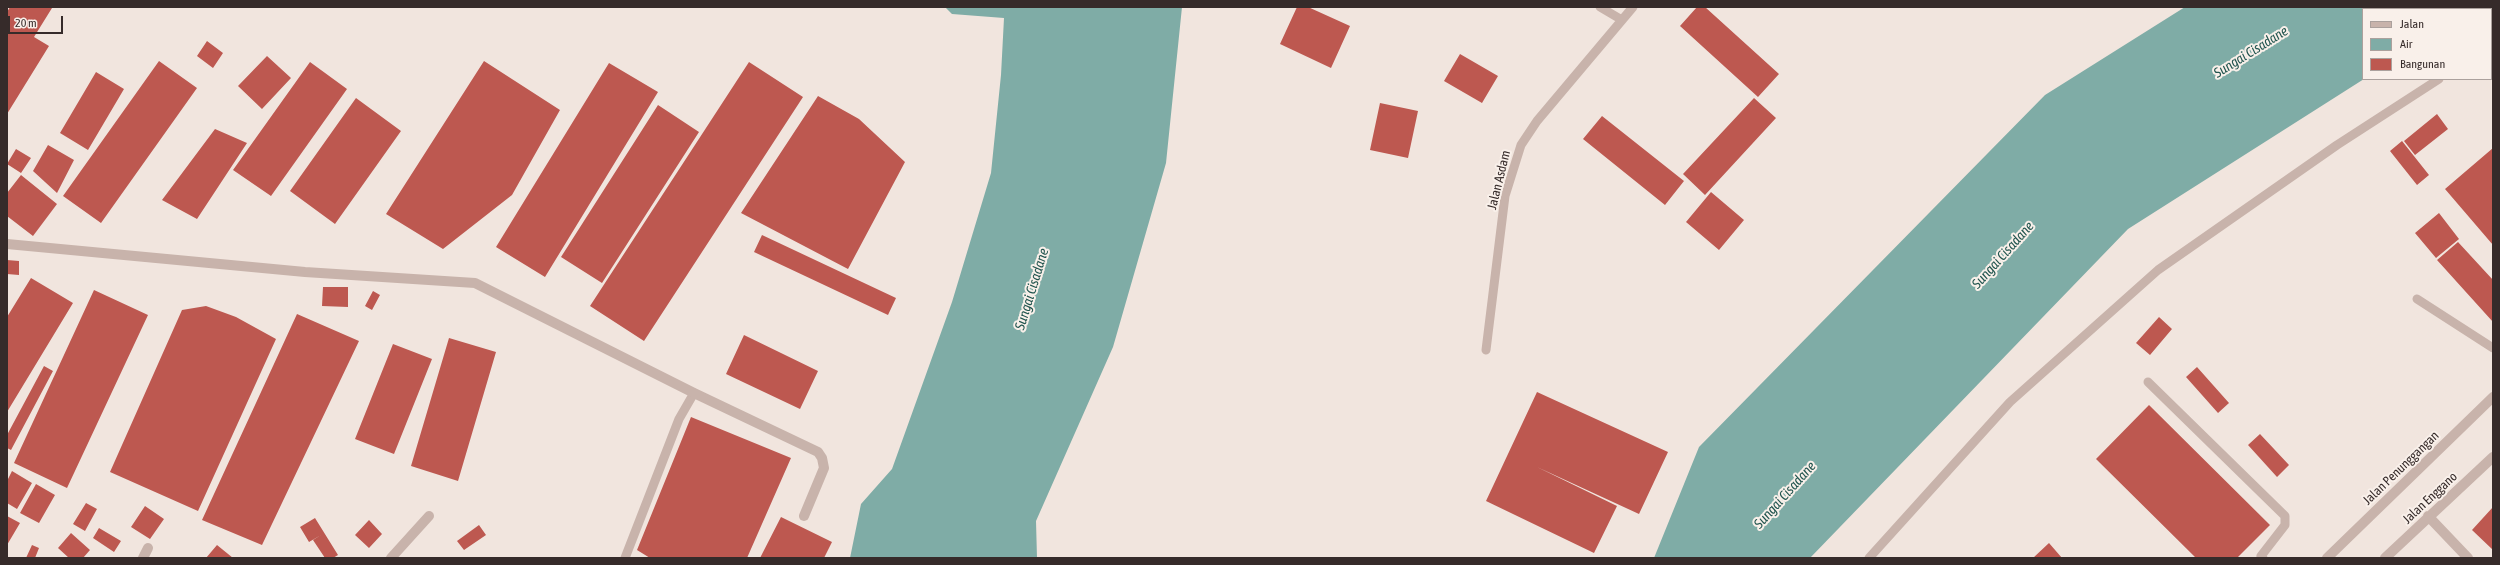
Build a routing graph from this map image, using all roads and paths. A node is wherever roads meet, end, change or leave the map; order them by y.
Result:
1 (1600, 7) edge
2 (1633, 7) edge
3 (1622, 20) junction
4 (2437, 80) edge
5 (7, 244) edge
6 (2417, 299) dead end
7 (2493, 348) edge
8 (1486, 350) dead end
9 (2148, 382) dead end
10 (694, 393) junction
11 (2493, 397) edge
12 (2493, 457) edge
13 (429, 516) dead end
14 (804, 516) dead end
15 (2428, 516) junction
16 (148, 548) dead end
17 (2261, 557) edge
18 (143, 558) edge
19 (391, 558) edge
20 (625, 558) edge
21 (1868, 558) edge
22 (2327, 558) edge
23 (2385, 558) edge
24 (2468, 558) edge

1 - 3 lane
2 - 3 lane, Jalan Asdam
3 - 8 lane, Jalan Asdam
4 - 21 lane
5 - 10 street
6 - 7 lane
9 - 17 lane
10 - 14 street
10 - 20 lane
11 - 22 street, Jalan Penunggangan
12 - 15 street, Jalan Enggano
13 - 19 street
15 - 23 street, Jalan Enggano
15 - 24 street
16 - 18 street

